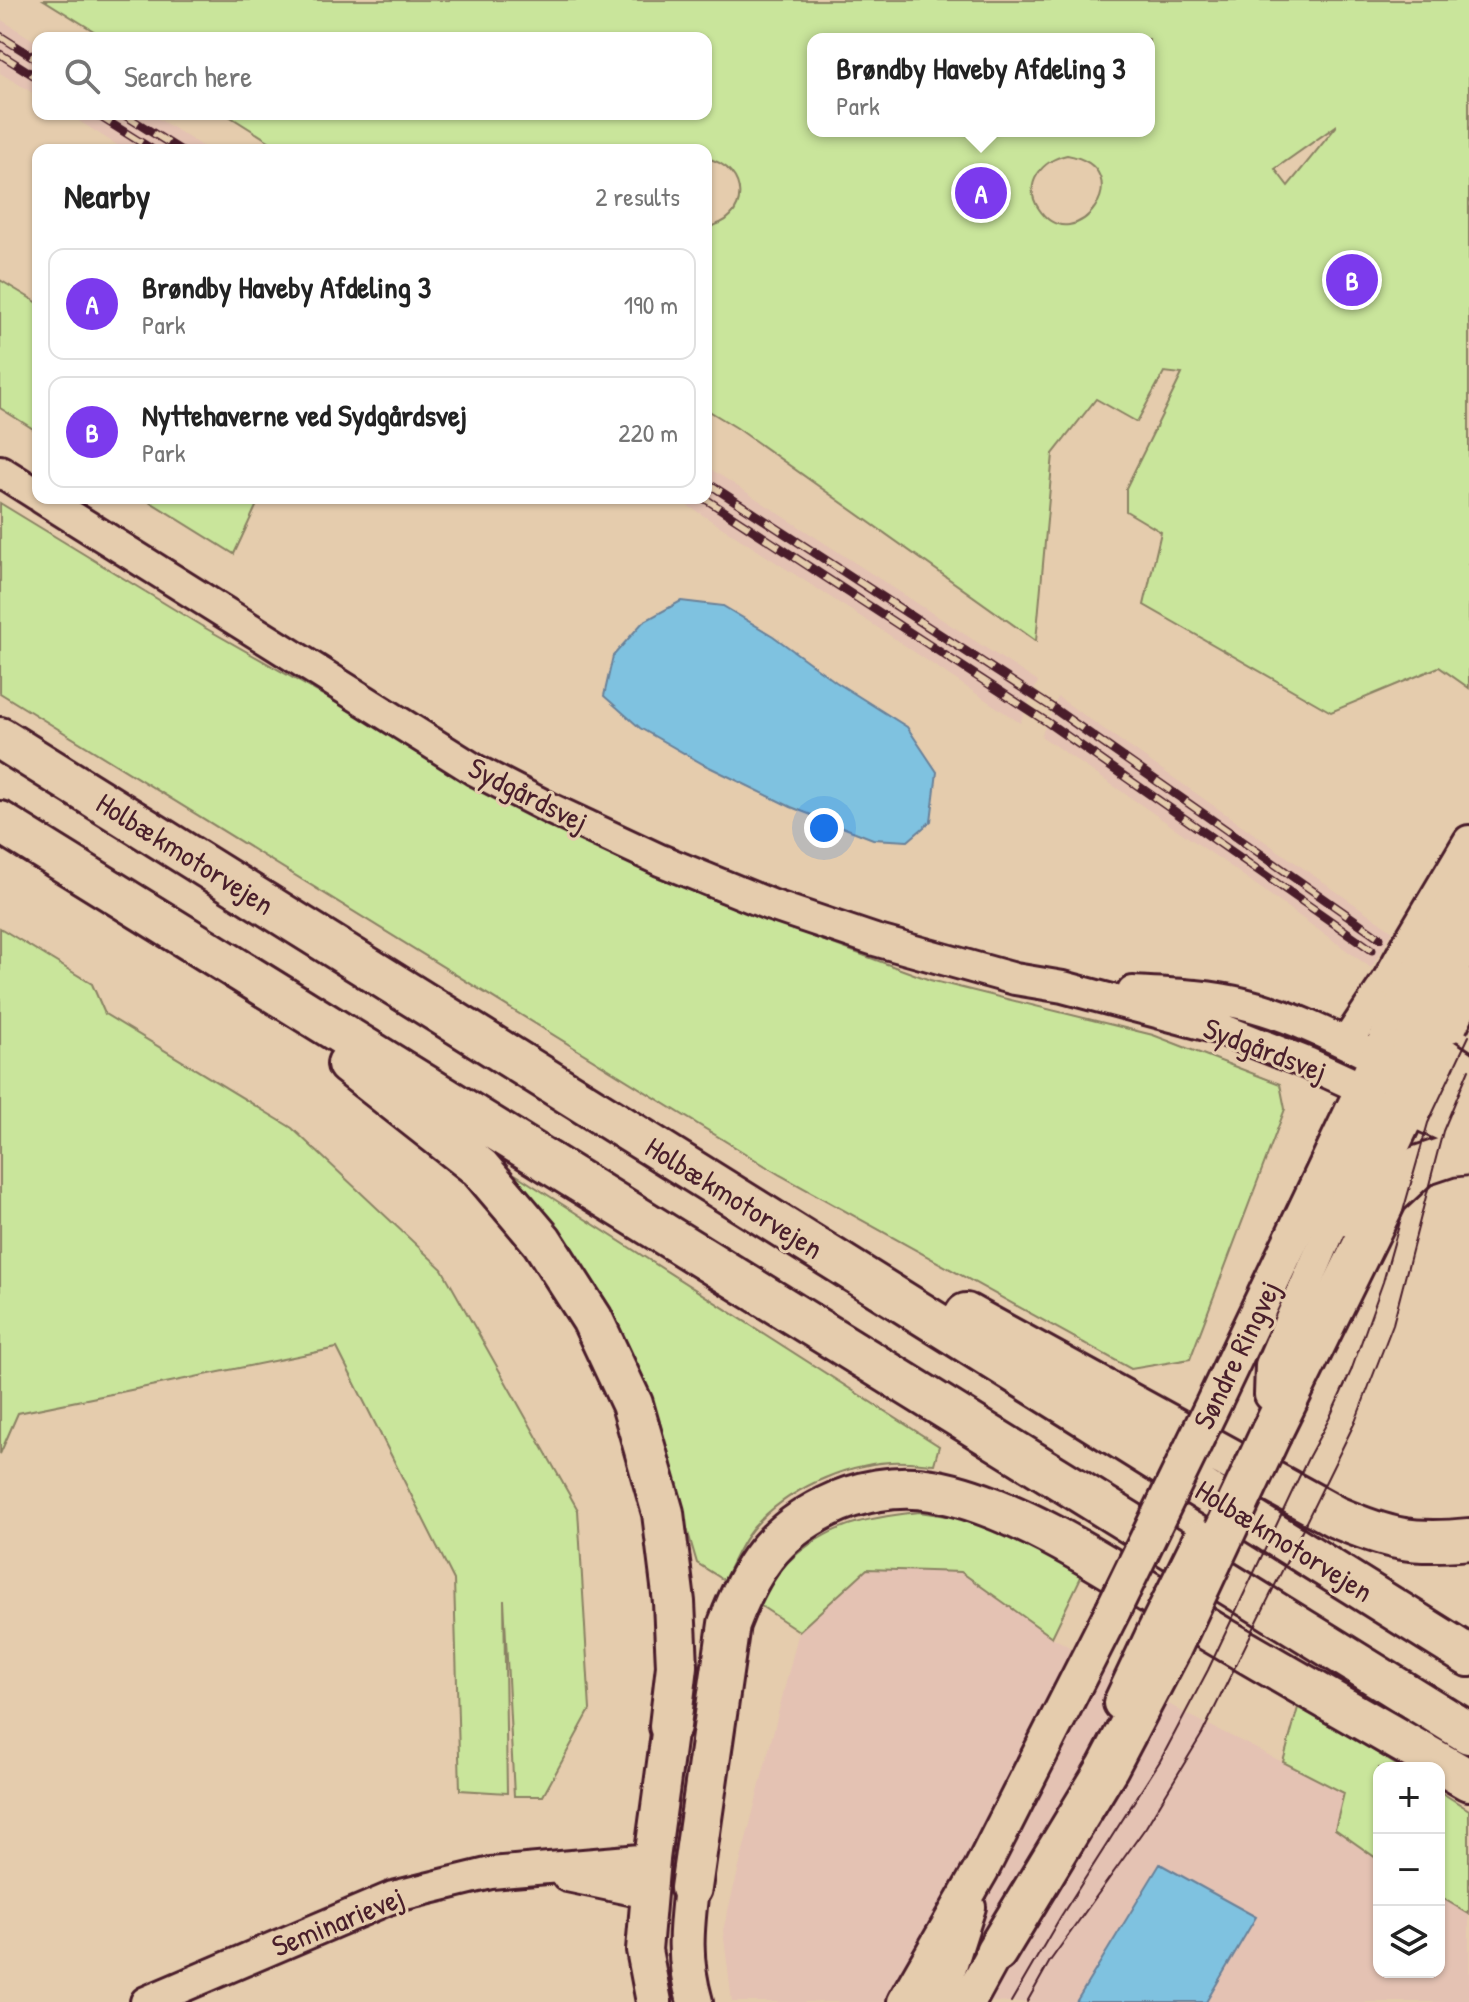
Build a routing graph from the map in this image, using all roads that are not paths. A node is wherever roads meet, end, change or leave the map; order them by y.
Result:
1 (0, 471) edge
2 (32, 492) edge
3 (51, 504) edge
4 (0, 738) edge
5 (0, 822) edge
6 (1469, 841) edge
7 (45, 849) junction
8 (1469, 872) edge
9 (1469, 921) edge
10 (1444, 968) edge
11 (1063, 987) junction
12 (1346, 1043) junction
13 (1406, 1052) junction
14 (1469, 1076) edge
15 (1467, 1133) edge
16 (748, 1208) junction
17 (1266, 1417) junction
18 (1469, 1539) edge
19 (1469, 1656) edge
20 (670, 1726) joint
21 (1469, 1733) edge
22 (1469, 1780) edge
23 (652, 1859) junction
24 (538, 1869) junction
25 (981, 1870) junction
26 (691, 1888) joint
27 (648, 1893) junction
28 (996, 1952) joint
29 (146, 2002) edge
30 (654, 2002) edge
31 (695, 2002) edge
32 (905, 2002) edge
33 (936, 2002) edge
34 (968, 2002) edge

1 - 2 street, Sydgårdsvej
3 - 11 street, Sydgårdsvej
4 - 16 highway, Holbækmotorvejen
5 - 7 highway
6 - 10 street
7 - 20 highway
7 - 21 highway
8 - 10 main road
9 - 10 highway
10 - 13 highway, bridge
11 - 12 street, Sydgårdsvej
11 - 13 street, Sydgårdsvej
12 - 13 street
12 - 13 street, Sydgårdsvej
13 - 14 highway
13 - 15 highway
13 - 17 main road, Søndre Ringvej
13 - 25 main road, Søndre Ringvej, bridge
15 - 17 highway
16 - 18 highway
16 - 19 highway, Holbækmotorvejen
17 - 28 highway, bridge
20 - 23 main road
22 - 26 highway
23 - 24 street, Seminarievej
23 - 27 main road
24 - 27 street, Seminarievej
24 - 29 street, Seminarievej
25 - 32 main road, Søndre Ringvej
25 - 33 street
26 - 31 main road
27 - 30 main road
28 - 34 main road

